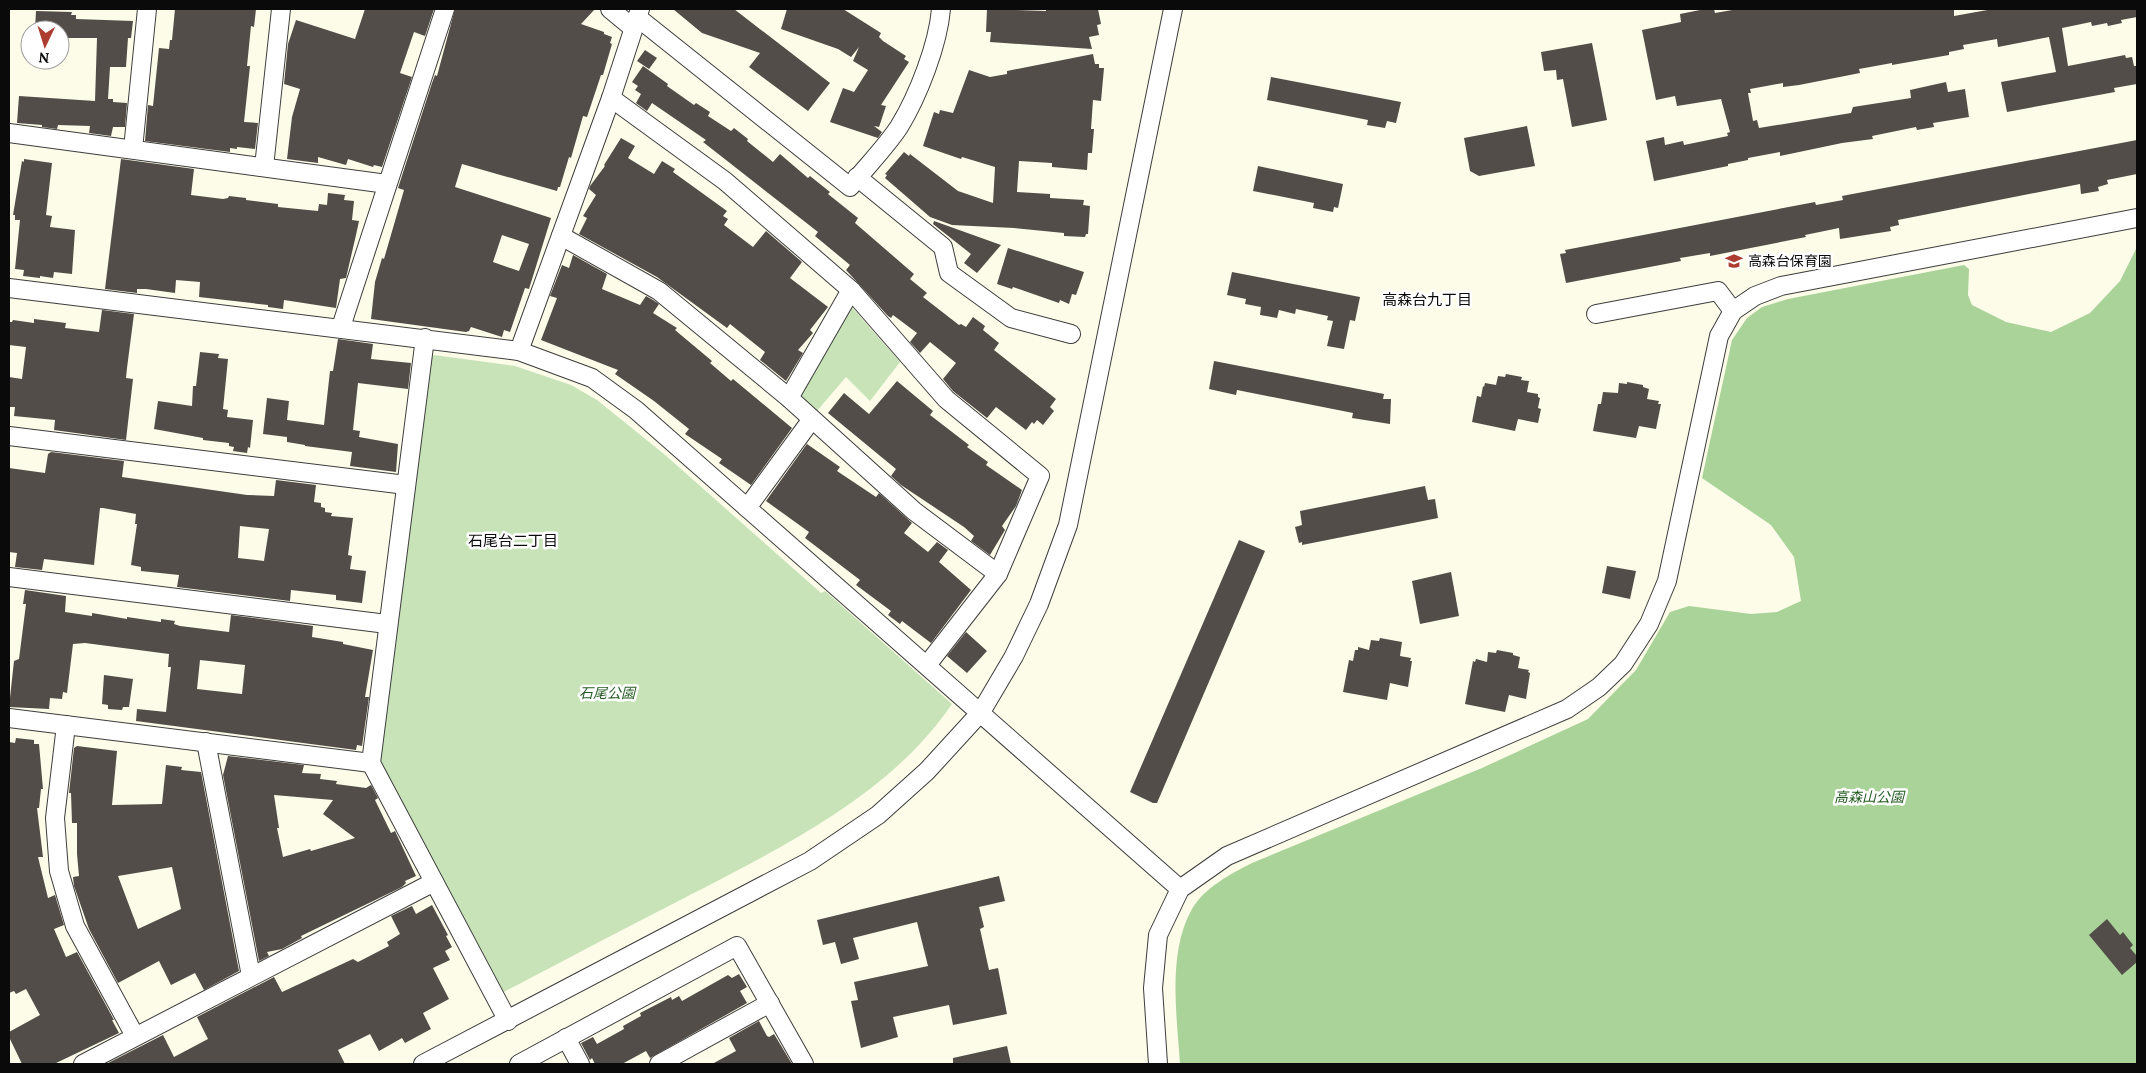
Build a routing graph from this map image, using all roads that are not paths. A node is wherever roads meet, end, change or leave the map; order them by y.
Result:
1 (147, 9) edge
2 (281, 9) edge
3 (445, 9) edge
4 (610, 9) edge
5 (941, 9) edge
6 (1173, 9) edge
7 (637, 18) edge
8 (611, 98) junction
9 (9, 133) edge
10 (133, 149) junction
11 (264, 167) junction
12 (858, 178) junction
13 (387, 184) junction
14 (2137, 218) edge
15 (560, 236) junction
16 (9, 288) edge
17 (851, 290) junction
18 (1733, 311) junction
19 (1596, 314) dead end
20 (341, 327) junction
21 (1071, 334) dead end
22 (425, 338) junction
23 (519, 351) junction
24 (789, 398) junction
25 (812, 419) junction
26 (9, 436) edge
27 (406, 485) junction
28 (747, 508) junction
29 (998, 574) junction
30 (9, 578) edge
31 (388, 624) junction
32 (927, 665) junction
33 (981, 712) junction
34 (9, 718) edge
35 (66, 725) junction
36 (206, 742) junction
37 (371, 762) junction
38 (434, 882) junction
39 (1180, 889) junction
40 (252, 976) junction
41 (770, 1003) junction
42 (508, 1021) junction
43 (135, 1036) junction
44 (566, 1038) junction
45 (83, 1064) edge
46 (423, 1064) edge
47 (519, 1064) edge
48 (580, 1064) edge
49 (659, 1064) edge
50 (804, 1064) edge
51 (1158, 1064) edge

1 - 10 street
2 - 11 street
3 - 13 street
4 - 7 street
5 - 12 street
6 - 33 street
7 - 8 street
7 - 12 street
8 - 15 street
8 - 17 street
9 - 10 street
10 - 11 street
11 - 13 street
12 - 21 street
13 - 20 street
14 - 18 street
15 - 23 street
15 - 24 street
16 - 20 street
17 - 24 street
17 - 29 street
18 - 19 street
18 - 39 street
20 - 22 street
22 - 23 street
22 - 27 street
23 - 28 street
24 - 25 street
25 - 28 street
25 - 29 street
26 - 27 street
27 - 31 street
28 - 32 street
29 - 32 street
30 - 31 street
31 - 37 street
32 - 33 street
33 - 39 street
33 - 42 street
34 - 35 street
35 - 36 street
35 - 43 street
36 - 37 street
36 - 40 street
37 - 38 street
38 - 40 street
38 - 42 street
39 - 51 street
40 - 43 street
41 - 44 street
41 - 49 street
41 - 50 street
42 - 46 street
43 - 45 street
44 - 47 street
44 - 48 street

